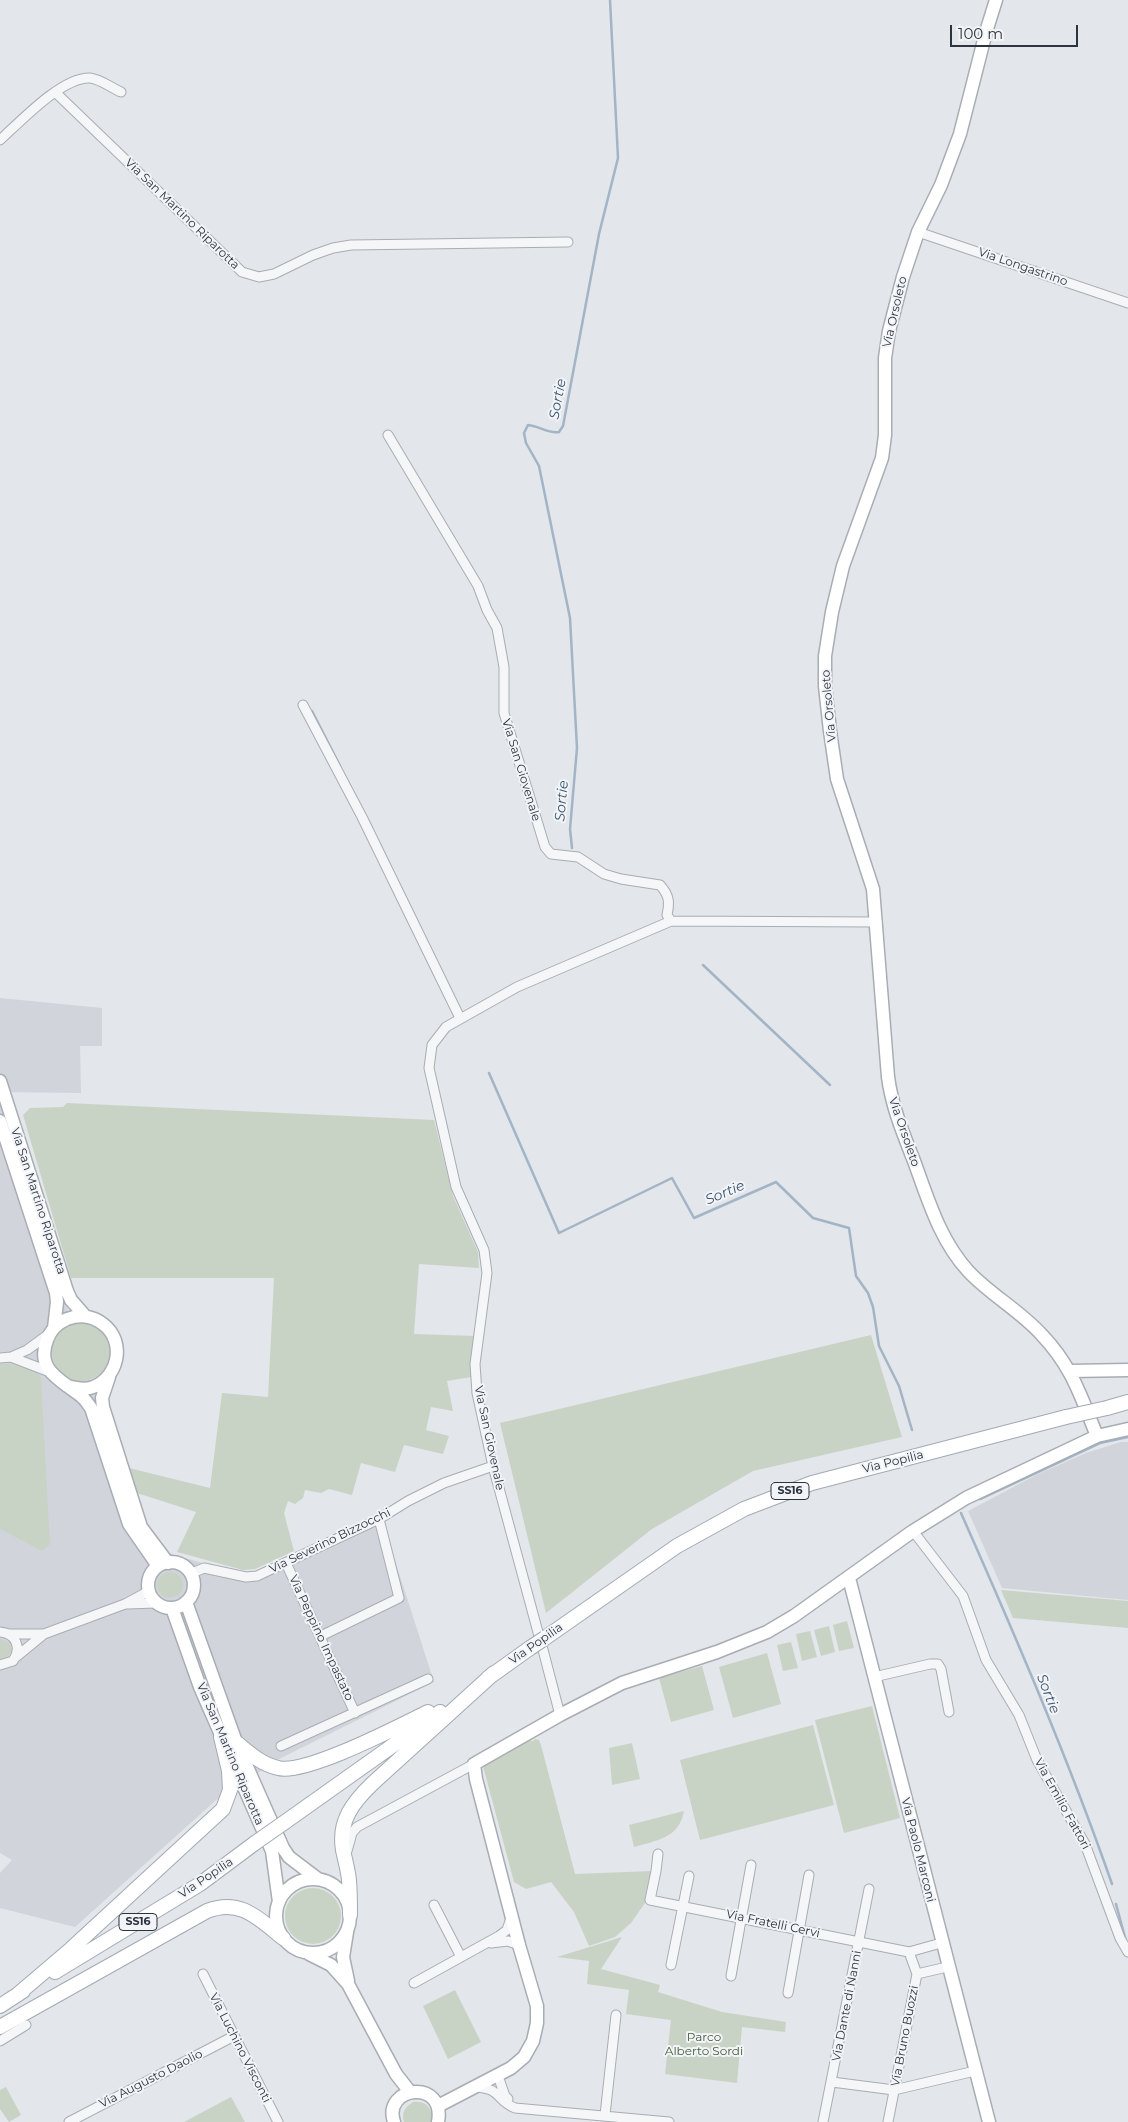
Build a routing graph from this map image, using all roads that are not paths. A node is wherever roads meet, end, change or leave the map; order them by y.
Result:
1 (996, 0) edge
2 (55, 92) junction
3 (121, 92) dead end
4 (0, 140) edge
5 (918, 232) junction
6 (568, 242) dead end
7 (1128, 302) edge
8 (388, 435) dead end
9 (303, 705) dead end
10 (671, 921) junction
11 (877, 922) junction
12 (460, 1018) junction
13 (0, 1081) edge
14 (0, 1121) edge
15 (85, 1316) junction
16 (52, 1331) junction
17 (11, 1357) junction
18 (0, 1358) edge
19 (1128, 1370) edge
20 (1070, 1371) junction
21 (50, 1372) junction
22 (109, 1376) junction
23 (67, 1386) junction
24 (1128, 1402) edge
25 (1128, 1429) edge
26 (1097, 1436) junction
27 (494, 1466) junction
28 (379, 1519) junction
29 (914, 1531) junction
30 (286, 1563) junction
31 (164, 1564) junction
32 (190, 1574) junction
33 (849, 1578) junction
34 (149, 1591) junction
35 (186, 1602) junction
36 (156, 1603) junction
37 (125, 1604) junction
38 (172, 1608) junction
39 (5, 1633) edge
40 (44, 1634) junction
41 (321, 1636) junction
42 (539, 1642) junction
43 (16, 1657) junction
44 (0, 1665) edge
45 (494, 1674) junction
46 (874, 1677) junction
47 (428, 1679) dead end
48 (454, 1702) junction
49 (949, 1712) dead end
50 (355, 1713) junction
51 (560, 1715) junction
52 (222, 1737) junction
53 (236, 1742) junction
54 (281, 1746) dead end
55 (474, 1764) junction
56 (658, 1854) dead end
57 (346, 1863) junction
58 (751, 1865) dead end
59 (809, 1875) dead end
60 (689, 1876) dead end
61 (318, 1879) junction
62 (869, 1889) dead end
63 (279, 1902) junction
64 (434, 1905) dead end
65 (683, 1906) junction
66 (350, 1915) junction
67 (512, 1916) junction
68 (742, 1917) junction
69 (799, 1930) junction
70 (347, 1931) junction
71 (499, 1936) junction
72 (283, 1938) junction
73 (518, 1941) junction
74 (859, 1941) junction
75 (941, 1943) junction
76 (486, 1944) junction
77 (304, 1952) junction
78 (909, 1952) junction
79 (1128, 1952) edge
80 (461, 1957) junction
81 (671, 1964) dead end
82 (948, 1967) junction
83 (203, 1974) dead end
84 (917, 1974) junction
85 (731, 1976) dead end
86 (414, 1983) dead end
87 (348, 1984) junction
88 (788, 1992) dead end
89 (17, 1995) junction
90 (0, 2006) edge
91 (616, 2015) dead end
92 (26, 2025) dead end
93 (0, 2027) edge
94 (234, 2036) junction
95 (0, 2041) edge
96 (975, 2071) junction
97 (498, 2076) junction
98 (832, 2082) junction
99 (476, 2087) junction
100 (894, 2090) junction
101 (405, 2095) junction
102 (438, 2106) junction
103 (523, 2108) junction
104 (605, 2115) junction
105 (393, 2121) edge
106 (68, 2122) edge
107 (278, 2122) edge
108 (438, 2122) edge
109 (669, 2122) edge
110 (823, 2122) edge
111 (888, 2122) edge
112 (989, 2122) edge

1 - 5 street, Via Orsoleto
2 - 3 street
2 - 4 street
2 - 6 street, Via San Martino Riparotta
5 - 7 street, Via Longastrino
5 - 11 street, Via Orsoleto
8 - 10 street, Via San Giovenale
9 - 12 street
10 - 11 street, Via San Giovenale
10 - 12 street, Via San Giovenale
11 - 20 street, Via Orsoleto
12 - 27 street, Via San Giovenale
13 - 15 street, Via San Martino Riparotta
14 - 16 street, Via San Martino Riparotta
15 - 16 street
15 - 22 street
16 - 17 street
16 - 21 street
17 - 18 street
17 - 21 street
19 - 20 street
20 - 26 street, Via Orsoleto
21 - 23 street
22 - 23 street
22 - 31 street
23 - 31 street
24 - 42 main road, Via Popilia / SS16, bridge
25 - 26 street
26 - 29 street
27 - 28 street, Via Severino Bizzocchi
27 - 42 street, Via San Giovenale
28 - 30 street, Via Severino Bizzocchi
28 - 41 street
29 - 33 street
29 - 79 street, Via Emilio Fattori
30 - 32 street, Via Severino Bizzocchi
30 - 41 street, Via Peppino Impastato
31 - 32 street
31 - 34 street
32 - 35 street
33 - 46 street, Via Paolo Marconi
33 - 51 street
34 - 36 street
34 - 37 street
35 - 38 street
35 - 53 street, Via San Martino Riparotta
36 - 37 street
36 - 38 street
37 - 40 street
38 - 52 street, Via San Martino Riparotta
39 - 40 street
39 - 43 street
40 - 43 street
41 - 50 street, Via Peppino Impastato
42 - 45 main road, Via Popilia / SS16
42 - 51 street, Via San Giovenale
43 - 44 street
45 - 48 main road, Via Popilia / SS16
45 - 57 main road
46 - 49 street
46 - 75 street, Via Paolo Marconi
47 - 50 street, Via Peppino Impastato
48 - 53 main road
48 - 89 main road, Via Popilia / SS16, bridge
50 - 54 street, Via Peppino Impastato
51 - 55 street
52 - 63 street, Via San Martino Riparotta
52 - 89 main road
53 - 61 street, Via San Martino Riparotta
55 - 57 street
55 - 67 street
56 - 65 street, Via Fratelli Cervi
57 - 66 main road
58 - 68 street
59 - 69 street
60 - 65 street
61 - 63 street
61 - 66 street
62 - 74 street, Via Dante di Nanni
63 - 72 street
64 - 80 street
65 - 68 street, Via Fratelli Cervi
65 - 81 street
66 - 70 street
67 - 71 street
67 - 73 street
68 - 69 street, Via Fratelli Cervi
68 - 85 street
69 - 74 street, Via Fratelli Cervi
69 - 88 street
70 - 77 street
70 - 87 street
71 - 73 street
71 - 76 street
72 - 77 street
72 - 93 main road
73 - 76 street
73 - 97 street
74 - 78 street, Via Fratelli Cervi
74 - 98 street, Via Dante di Nanni
75 - 78 street, Via Fratelli Cervi
75 - 82 street, Via Paolo Marconi
76 - 80 street
77 - 87 street
78 - 84 street, Via Bruno Buozzi
80 - 86 street
82 - 84 street
82 - 96 street, Via Paolo Marconi
83 - 94 street, Via Luchino Visconti
84 - 100 street, Via Bruno Buozzi
87 - 101 street
89 - 90 main road, Via Popilia / SS16
91 - 104 street
92 - 95 street
94 - 106 street, Via Augusto Daolio
94 - 107 street, Via Luchino Visconti
96 - 100 street
96 - 112 street, Via Paolo Marconi
97 - 99 street
97 - 103 street
98 - 100 street
98 - 110 street, Via Dante di Nanni
99 - 102 street
99 - 103 street
100 - 111 street, Via Bruno Buozzi
101 - 102 street
101 - 105 street
102 - 108 street
103 - 104 street
104 - 109 street

